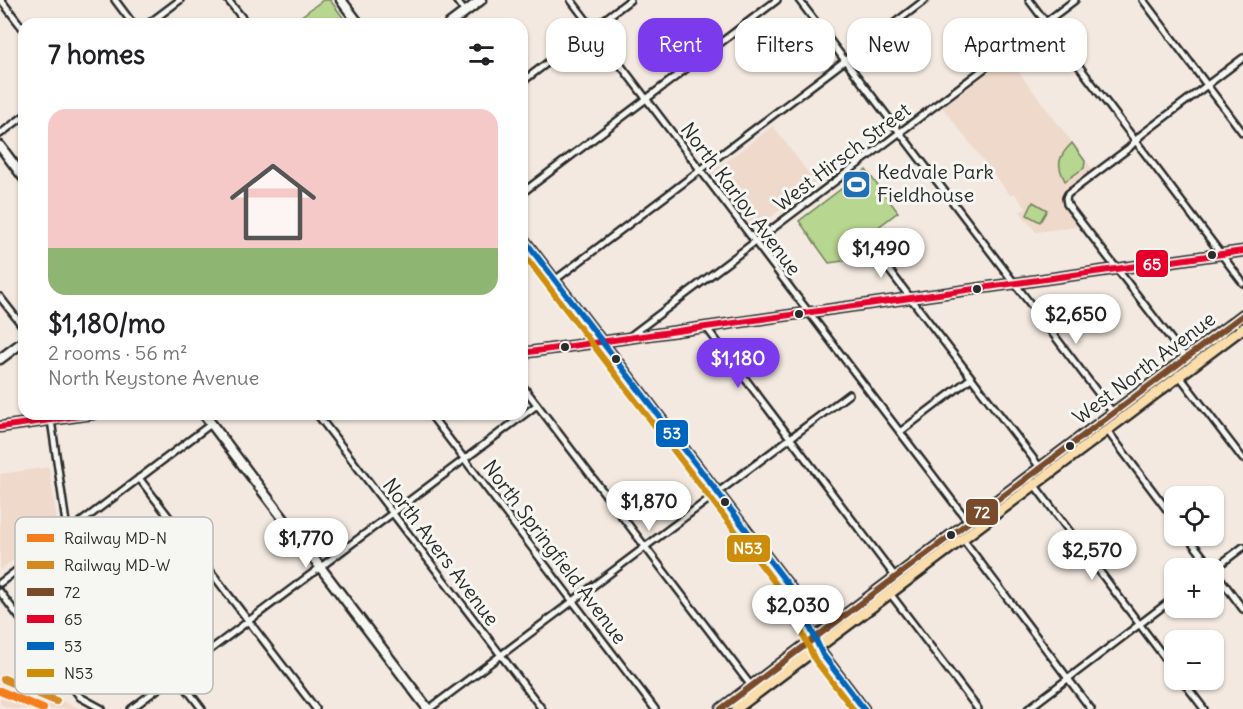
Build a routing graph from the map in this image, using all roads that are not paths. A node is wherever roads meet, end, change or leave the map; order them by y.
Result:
1 (1, 0) edge
2 (115, 0) edge
3 (180, 0) edge
4 (228, 0) edge
5 (341, 0) edge
6 (456, 0) edge
7 (481, 0) edge
8 (571, 0) edge
9 (630, 0) edge
10 (777, 0) edge
11 (798, 0) edge
12 (925, 0) edge
13 (1029, 0) edge
14 (1074, 0) edge
15 (1143, 0) edge
16 (465, 12) junction
17 (128, 18) edge
18 (156, 18) edge
19 (242, 18) edge
20 (354, 18) edge
21 (457, 18) edge
22 (585, 18) edge
23 (607, 18) edge
24 (1042, 18) edge
25 (1050, 18) edge
26 (18, 22) edge
27 (1243, 58) edge
28 (844, 61) junction
29 (546, 64) edge
30 (626, 72) edge
31 (979, 72) edge
32 (1083, 72) edge
33 (528, 78) edge
34 (1207, 85) junction
35 (646, 99) junction
36 (18, 120) edge
37 (1243, 132) edge
38 (899, 133) junction
39 (0, 134) edge
40 (1136, 141) junction
41 (0, 146) edge
42 (18, 170) edge
43 (700, 170) junction
44 (528, 188) edge
45 (755, 242) junction
46 (528, 245) edge
47 (870, 245) dead end
48 (1243, 251) edge
49 (1221, 254) junction
50 (1117, 268) junction
51 (555, 280) junction
52 (1014, 283) junction
53 (1243, 283) edge
54 (0, 297) edge
55 (911, 298) junction
56 (809, 312) junction
57 (1243, 315) edge
58 (18, 320) edge
59 (706, 327) junction
60 (1243, 328) edge
61 (628, 338) junction
62 (602, 341) junction
63 (18, 346) edge
64 (528, 352) edge
65 (0, 359) edge
66 (1189, 363) junction
67 (1177, 372) junction
68 (972, 378) junction
69 (528, 393) edge
70 (849, 394) dead end
71 (537, 405) junction
72 (528, 412) edge
73 (1117, 417) junction
74 (51, 420) joint
75 (208, 420) edge
76 (322, 420) edge
77 (435, 420) edge
78 (517, 420) edge
79 (211, 424) junction
80 (1104, 426) junction
81 (0, 427) edge
82 (900, 432) junction
83 (790, 438) junction
84 (465, 459) junction
85 (1243, 459) edge
86 (1043, 472) junction
87 (139, 478) junction
88 (1031, 481) junction
89 (718, 493) junction
90 (1164, 506) edge
91 (393, 513) junction
92 (66, 517) edge
93 (87, 517) edge
94 (169, 517) edge
95 (971, 526) junction
96 (959, 535) junction
97 (1195, 546) edge
98 (645, 547) junction
99 (1243, 547) edge
100 (1204, 558) edge
101 (1224, 561) edge
102 (321, 567) junction
103 (15, 572) edge
104 (213, 574) edge
105 (898, 581) junction
106 (0, 583) edge
107 (1224, 584) edge
108 (887, 590) junction
109 (0, 592) edge
110 (573, 601) junction
111 (1164, 606) edge
112 (1243, 609) edge
113 (15, 612) edge
114 (249, 621) junction
115 (1140, 624) junction
116 (817, 642) junction
117 (213, 648) edge
118 (501, 655) junction
119 (1164, 656) edge
120 (1068, 679) junction
121 (754, 690) junction
122 (1190, 690) edge
123 (78, 694) edge
124 (151, 694) edge
125 (191, 694) edge
126 (746, 702) edge
127 (102, 709) edge
128 (131, 709) edge
129 (202, 709) edge
130 (316, 709) edge
131 (429, 709) edge
132 (542, 709) edge
133 (655, 709) edge
134 (721, 709) edge
135 (736, 709) edge
136 (864, 709) edge
137 (978, 709) edge
138 (1028, 709) edge
139 (1091, 709) edge
140 (1204, 709) edge

1 - 26 street
2 - 17 street
3 - 18 street
4 - 19 street
5 - 20 main road
6 - 16 street
7 - 16 main road
8 - 22 street, North Karlov Avenue
9 - 23 street
10 - 35 street
11 - 28 street
12 - 28 street
13 - 24 street
14 - 25 street, West Hirsch Street
15 - 34 street
16 - 21 main road
27 - 34 street
28 - 38 street
28 - 43 street
29 - 33 street
30 - 35 street, North Karlov Avenue
31 - 38 street, West Hirsch Street
32 - 40 street
34 - 37 street
34 - 40 street
35 - 43 street, North Karlov Avenue
35 - 44 street
36 - 39 street
38 - 45 street, West Hirsch Street
38 - 52 street
40 - 49 street
40 - 50 street
41 - 42 main road
43 - 45 street, North Karlov Avenue
43 - 51 street
45 - 56 street, North Karlov Avenue
45 - 61 street, West Hirsch Street
46 - 51 main road
47 - 55 street
48 - 49 main road
49 - 50 main road
49 - 53 street
50 - 52 main road
50 - 66 street
51 - 62 main road
52 - 55 main road
52 - 73 street
54 - 58 street
55 - 56 main road
55 - 68 street
56 - 59 main road
56 - 82 street, North Karlov Avenue
57 - 66 main road, West North Avenue
59 - 61 main road
59 - 83 street
60 - 66 main road, West North Avenue
61 - 62 main road
62 - 64 main road
62 - 89 main road
63 - 65 main road
66 - 67 main road, West North Avenue
67 - 73 main road, West North Avenue
67 - 85 street
68 - 82 street
68 - 86 street
69 - 71 street
70 - 83 street
71 - 72 street
71 - 98 street
73 - 80 main road, West North Avenue
74 - 81 main road
74 - 92 street
75 - 79 main road
76 - 91 street, North Avers Avenue
77 - 84 street, North Springfield Avenue
78 - 84 street
79 - 87 street
79 - 102 main road
80 - 86 main road, West North Avenue
80 - 90 street
82 - 95 street, North Karlov Avenue
83 - 89 street
83 - 105 street
84 - 91 street
84 - 110 street, North Springfield Avenue
86 - 88 main road, West North Avenue
87 - 93 street
87 - 94 street
88 - 95 main road, West North Avenue
88 - 115 street
89 - 98 street
89 - 116 main road
91 - 102 street
91 - 118 street, North Avers Avenue
95 - 96 main road, West North Avenue
96 - 105 main road, West North Avenue
96 - 120 street
97 - 100 street
98 - 110 street
98 - 121 street
99 - 101 street
102 - 114 street
102 - 131 main road
103 - 106 street
104 - 114 street
105 - 108 main road, West North Avenue
107 - 112 street
108 - 116 main road, West North Avenue
108 - 137 street
109 - 113 street
110 - 118 street
110 - 133 street, North Springfield Avenue
111 - 115 street
114 - 117 street
114 - 130 street
115 - 119 street
115 - 120 street
116 - 121 main road, West North Avenue
116 - 136 main road
118 - 131 street
118 - 132 street, North Avers Avenue
120 - 138 street
120 - 139 street
121 - 126 main road, West North Avenue
122 - 140 street
123 - 127 street
124 - 128 street
125 - 129 street
126 - 134 main road, West North Avenue
126 - 135 main road, West North Avenue

